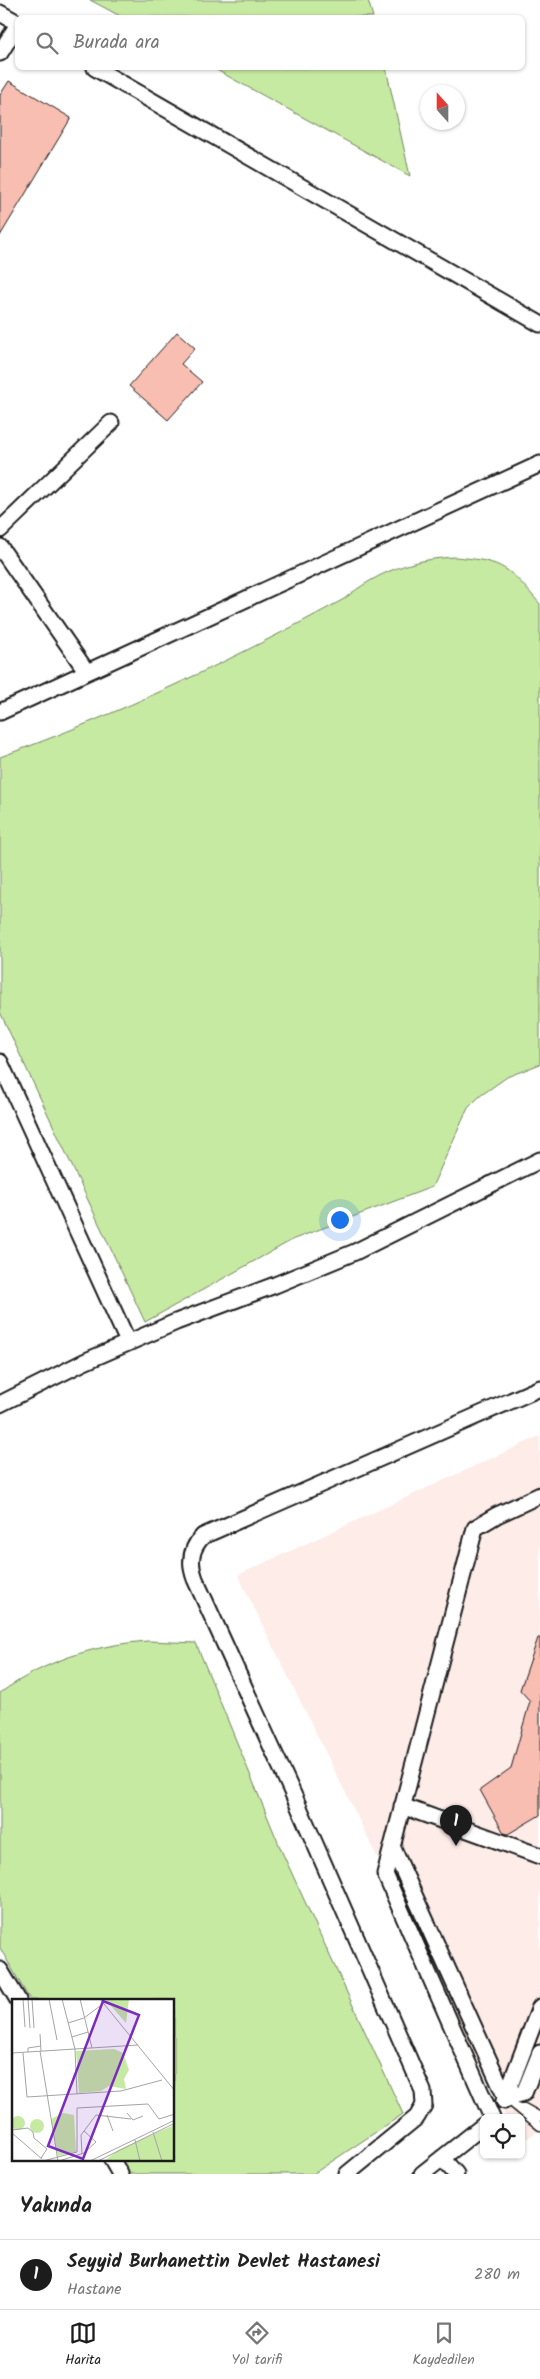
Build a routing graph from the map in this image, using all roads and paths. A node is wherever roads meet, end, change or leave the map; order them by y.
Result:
1 (0, 13) edge
2 (15, 21) edge
3 (15, 28) edge
4 (0, 53) edge
5 (98, 70) edge
6 (540, 324) edge
7 (111, 423) dead end
8 (540, 464) edge
9 (0, 530) edge
10 (0, 547) edge
11 (87, 672) junction
12 (0, 712) edge
13 (0, 1062) edge
14 (540, 1160) edge
15 (128, 1342) junction
16 (540, 1388) edge
17 (0, 1404) edge
18 (540, 1495) edge
19 (402, 1806) junction
20 (392, 1846) junction
21 (540, 1856) edge
22 (0, 1970) edge
23 (17, 1999) edge
24 (540, 2007) edge
25 (540, 2053) edge
26 (506, 2098) junction
27 (490, 2114) edge
28 (495, 2114) edge
29 (540, 2117) edge
30 (540, 2126) edge
31 (480, 2128) edge
32 (442, 2158) junction
33 (113, 2162) edge
34 (120, 2174) edge
35 (347, 2174) edge
36 (422, 2174) edge
37 (456, 2174) edge

1 - 2 street
3 - 4 street
5 - 6 street
7 - 9 street
8 - 11 street
10 - 11 street
11 - 12 street
13 - 15 street
14 - 15 street
15 - 17 street
16 - 35 street
18 - 19 street
19 - 20 street
19 - 21 street
20 - 26 street
20 - 27 street
22 - 23 street
24 - 26 street
25 - 26 street
26 - 28 street
26 - 29 lane
26 - 30 lane
31 - 32 street
32 - 36 street
32 - 37 street
33 - 34 street

